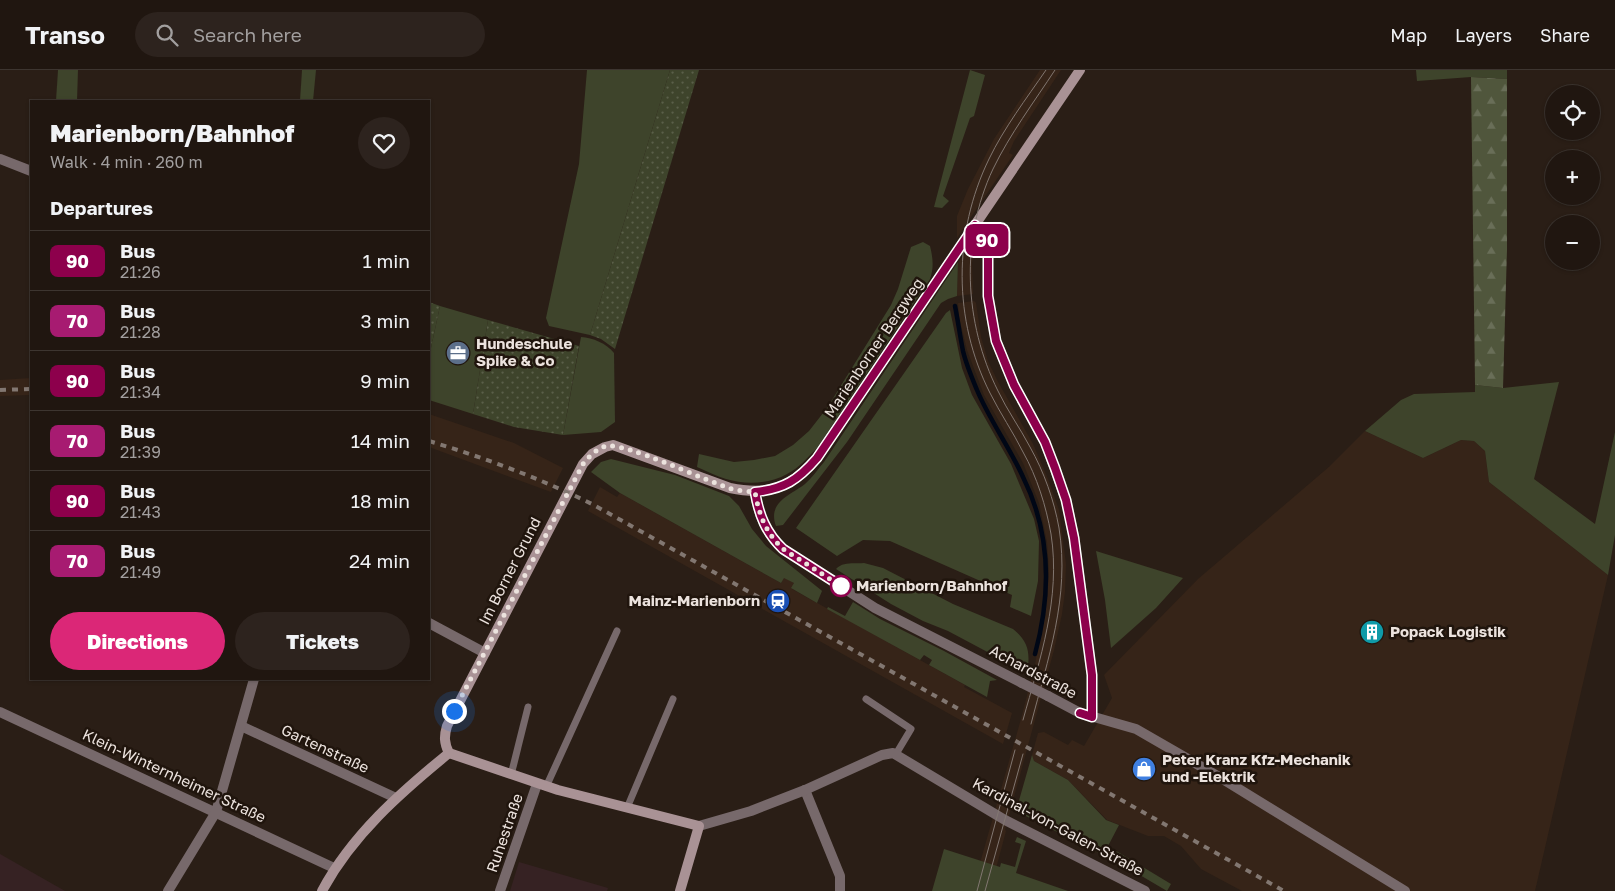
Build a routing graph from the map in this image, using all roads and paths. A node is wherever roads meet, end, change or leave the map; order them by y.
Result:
1 (1080, 70) edge
2 (0, 159) edge
3 (30, 171) edge
4 (975, 225) junction
5 (613, 446) joint
6 (755, 492) junction
7 (430, 624) edge
8 (618, 631) dead end
9 (484, 653) junction
10 (254, 680) edge
11 (673, 699) dead end
12 (866, 699) dead end
13 (528, 707) dead end
14 (0, 712) edge
15 (1092, 717) junction
16 (241, 726) junction
17 (449, 753) junction
18 (896, 754) junction
19 (511, 775) junction
20 (542, 785) junction
21 (805, 790) junction
22 (396, 798) junction
23 (627, 808) junction
24 (216, 812) junction
25 (699, 826) junction
26 (334, 868) junction
27 (168, 891) edge
28 (322, 891) edge
29 (500, 891) edge
30 (680, 891) edge
31 (840, 891) edge
32 (1145, 891) edge
33 (1405, 891) edge

1 - 4 street, Marienborner Bergweg
2 - 3 street
4 - 6 street, Marienborner Bergweg
4 - 15 street
5 - 6 street, Marienborner Bergweg
5 - 9 street, Im Borner Grund
6 - 15 street, Achardstraße, bridge
7 - 9 street
8 - 20 lane
9 - 17 street, Im Borner Grund
10 - 16 street
11 - 23 lane
12 - 18 lane
13 - 19 lane
14 - 24 street, Klein-Winternheimer Straße
15 - 33 street, Achardstraße
16 - 22 street, Gartenstraße
16 - 24 street
17 - 19 street
17 - 22 street
18 - 21 street
18 - 32 street, Kardinal-von-Galen-Straße
19 - 20 street
20 - 23 street
20 - 29 street, Ruhestraße
21 - 25 street
21 - 31 street
22 - 26 street
23 - 25 street
24 - 26 street, Klein-Winternheimer Straße
24 - 27 street
25 - 30 street
26 - 28 street

